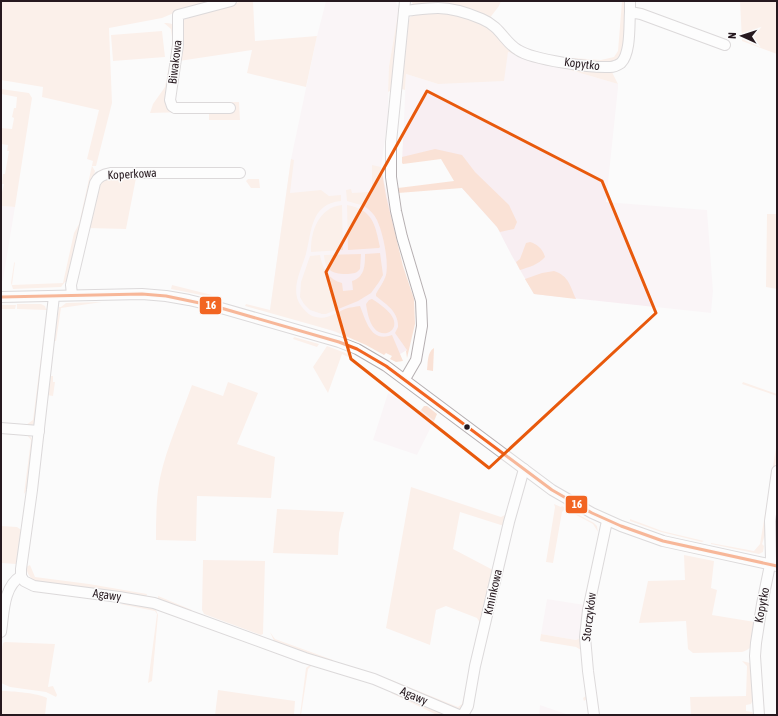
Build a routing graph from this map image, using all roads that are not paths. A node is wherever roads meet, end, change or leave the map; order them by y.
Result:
1 (231, 1) edge
2 (630, 1) edge
3 (405, 6) edge
4 (630, 12) junction
5 (725, 45) dead end
6 (230, 108) dead end
7 (240, 173) dead end
8 (72, 295) junction
9 (54, 296) junction
10 (1, 297) edge
11 (405, 379) junction
12 (1, 428) edge
13 (39, 431) junction
14 (524, 469) junction
15 (777, 471) edge
16 (607, 520) junction
17 (774, 566) edge
18 (21, 576) junction
19 (1, 632) edge
20 (459, 715) edge
21 (463, 715) edge
22 (594, 715) edge
23 (759, 715) edge

1 - 6 street, Biwakowa
2 - 4 street, Kopytko
3 - 4 street, Kopytko
3 - 11 street, Kopytko
4 - 5 street
7 - 8 street, Koperkowa
8 - 9 street
8 - 11 street
9 - 10 street
9 - 13 street
11 - 14 street
12 - 13 street
13 - 18 street
14 - 16 street
14 - 21 street, Kminkowa
15 - 17 street, Kopytko
16 - 17 street
16 - 22 street, Storczyków
17 - 23 street, Kopytko
18 - 19 street
18 - 20 street, Agawy

